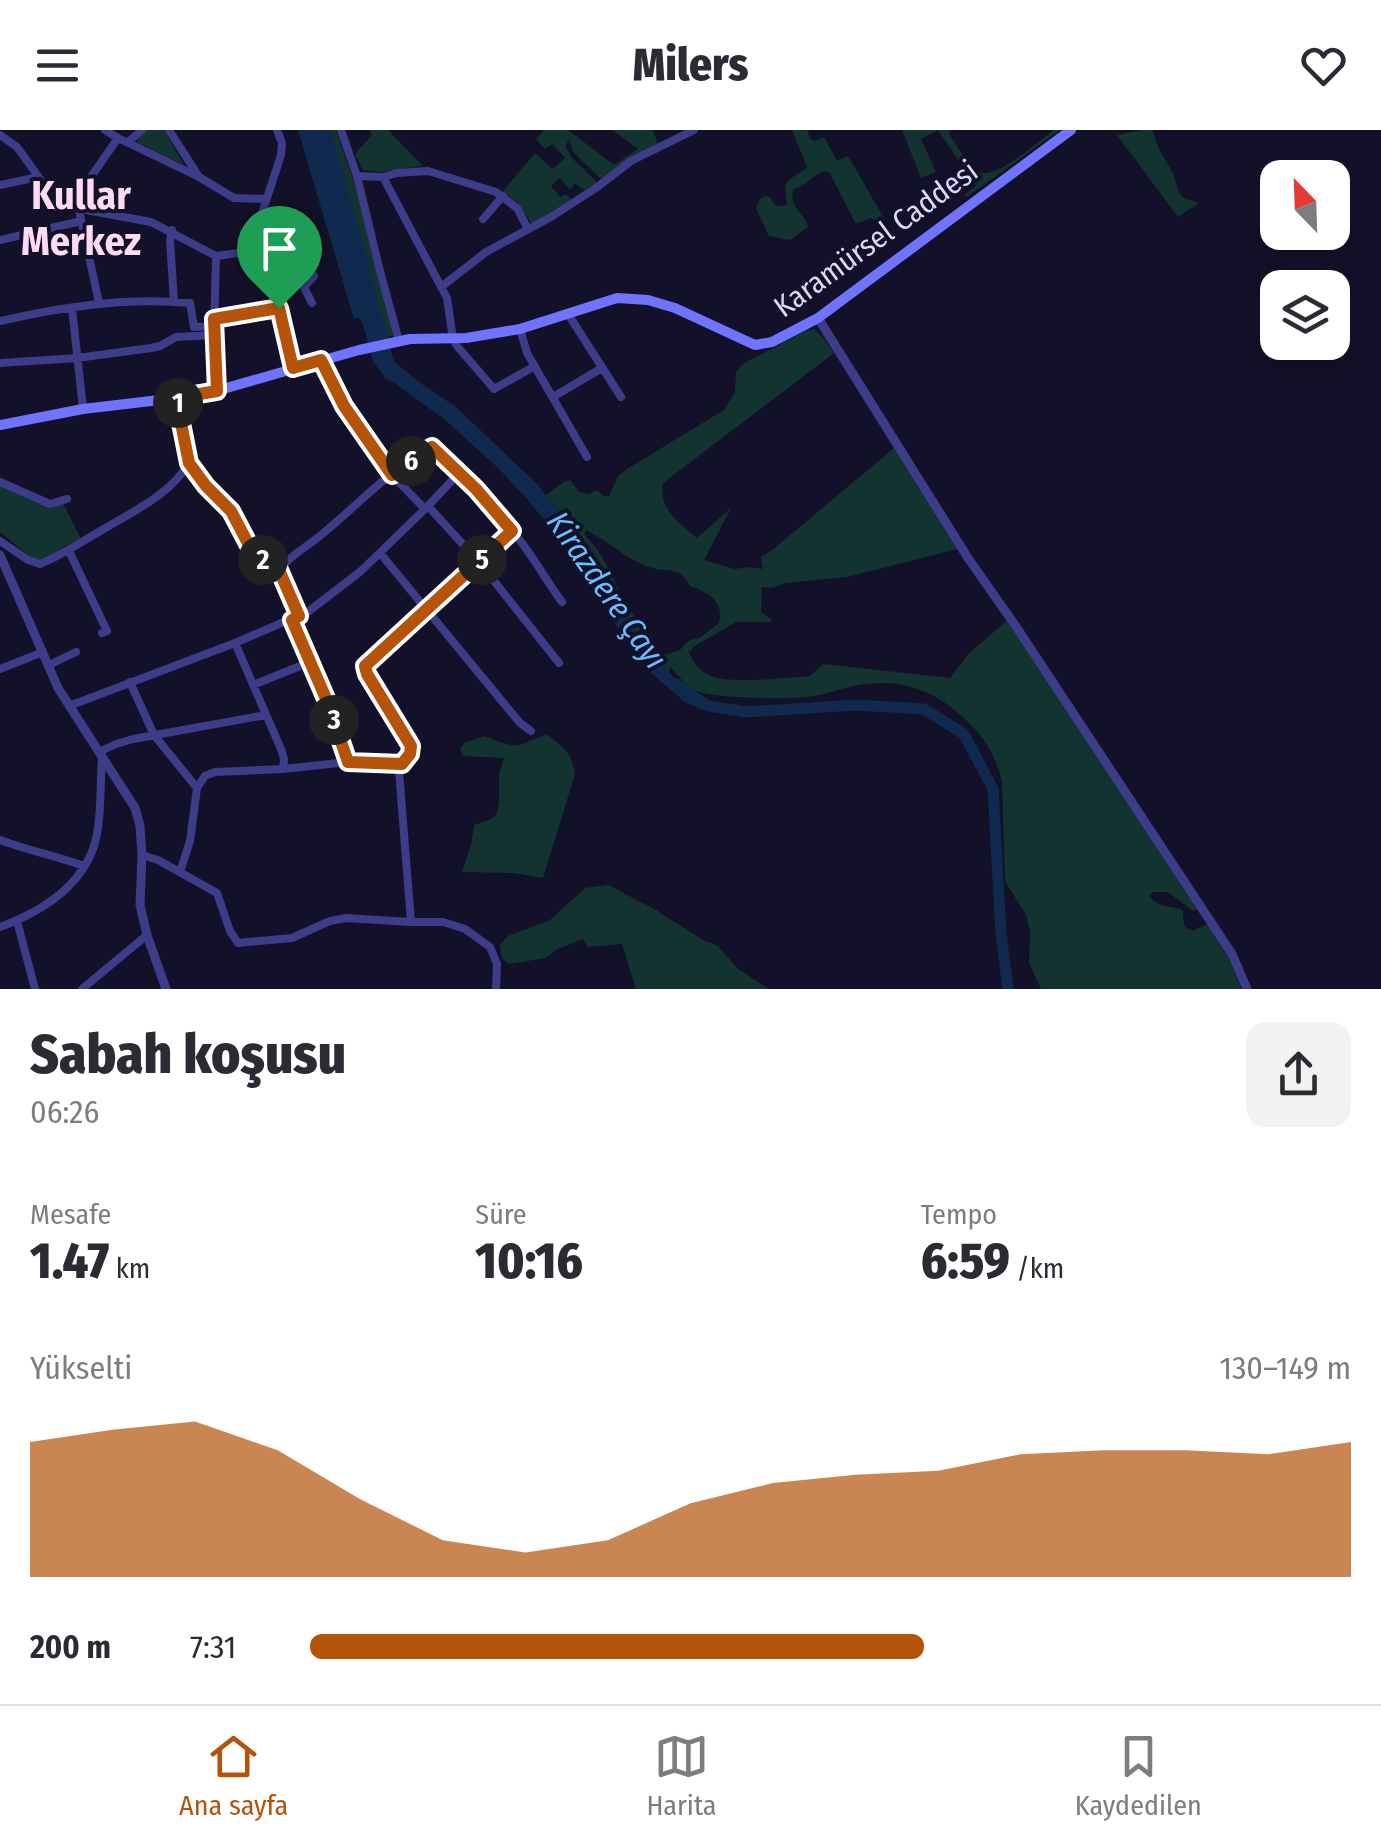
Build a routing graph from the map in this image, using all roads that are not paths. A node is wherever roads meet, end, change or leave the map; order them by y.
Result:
1 (104, 130) edge
2 (142, 130) edge
3 (170, 130) edge
4 (278, 130) edge
5 (341, 130) edge
6 (694, 130) edge
7 (1071, 130) edge
8 (0, 134) edge
9 (9, 135) edge
10 (118, 138) junction
11 (128, 142) junction
12 (358, 176) junction
13 (38, 177) junction
14 (383, 177) junction
15 (199, 178) junction
16 (0, 185) edge
17 (503, 196) junction
18 (266, 199) junction
19 (75, 208) junction
20 (483, 220) dead end
21 (81, 221) junction
22 (528, 229) junction
23 (172, 230) junction
24 (0, 240) edge
25 (254, 251) junction
26 (216, 256) junction
27 (268, 272) junction
28 (314, 276) dead end
29 (304, 286) junction
30 (441, 287) junction
31 (174, 302) junction
32 (100, 303) junction
33 (312, 303) dead end
34 (72, 308) junction
35 (279, 308) junction
36 (568, 314) junction
37 (818, 318) junction
38 (0, 321) edge
39 (214, 326) junction
40 (520, 328) junction
41 (453, 338) junction
42 (399, 341) junction
43 (77, 358) junction
44 (321, 360) junction
45 (0, 362) edge
46 (535, 366) junction
47 (293, 368) junction
48 (602, 368) junction
49 (217, 391) junction
50 (553, 397) junction
51 (621, 397) dead end
52 (176, 398) junction
53 (83, 409) junction
54 (0, 426) edge
55 (587, 457) dead end
56 (189, 463) junction
57 (460, 472) junction
58 (392, 475) junction
59 (0, 482) edge
60 (67, 498) dead end
61 (426, 507) junction
62 (512, 531) junction
63 (0, 540) edge
64 (70, 551) junction
65 (380, 552) junction
66 (0, 555) edge
67 (480, 562) junction
68 (279, 570) junction
69 (562, 602) dead end
70 (427, 610) junction
71 (296, 618) junction
72 (102, 634) dead end
73 (235, 643) junction
74 (43, 652) junction
75 (76, 652) dead end
76 (310, 662) junction
77 (559, 663) dead end
78 (49, 665) junction
79 (0, 670) edge
80 (130, 682) junction
81 (253, 685) junction
82 (69, 706) junction
83 (266, 715) junction
84 (531, 730) dead end
85 (154, 735) junction
86 (101, 754) junction
87 (348, 762) junction
88 (402, 764) junction
89 (283, 769) junction
90 (197, 788) junction
91 (0, 840) edge
92 (13, 845) junction
93 (0, 854) edge
94 (142, 856) junction
95 (84, 866) junction
96 (180, 872) junction
97 (17, 920) junction
98 (411, 922) junction
99 (0, 927) edge
100 (147, 936) junction
101 (163, 988) edge
102 (35, 989) edge
103 (82, 989) edge
104 (496, 989) edge
105 (1247, 989) edge

1 - 10 street
2 - 11 street
3 - 15 street
4 - 18 street
5 - 12 street
6 - 22 street
7 - 37 main road, Karamürsel Caddesi
8 - 9 street
9 - 13 street
10 - 11 street
10 - 19 street
11 - 15 street
12 - 14 street
12 - 42 street
13 - 16 street
13 - 19 street
14 - 17 street
14 - 30 street
15 - 18 street
17 - 20 street
17 - 22 street
18 - 25 street
19 - 21 street
19 - 23 street
21 - 24 street
21 - 32 street
22 - 30 street
23 - 26 street
23 - 31 street
25 - 26 street
25 - 27 street
26 - 39 street
27 - 29 street
27 - 35 street
28 - 29 street
29 - 33 street
30 - 41 street
31 - 32 street
31 - 39 street
32 - 34 street
34 - 38 street
34 - 43 street
35 - 39 street
35 - 47 street
36 - 37 main road, Karamürsel Caddesi
36 - 40 main road, Karamürsel Caddesi
36 - 48 street
37 - 105 street
39 - 43 street
39 - 49 street
40 - 41 main road, Karamürsel Caddesi
40 - 46 street
41 - 42 main road, Karamürsel Caddesi
41 - 46 street
42 - 44 main road, Karamürsel Caddesi
43 - 45 street
43 - 53 street
44 - 47 main road, Karamürsel Caddesi
44 - 58 street
46 - 50 street
47 - 49 main road, Karamürsel Caddesi
48 - 50 street
48 - 51 street
49 - 52 main road, Karamürsel Caddesi
50 - 55 street
52 - 53 main road, Karamürsel Caddesi
52 - 56 street
53 - 54 main road, Karamürsel Caddesi
56 - 64 street
56 - 68 street
57 - 58 street
57 - 61 street
57 - 62 street
58 - 61 street
58 - 68 street
59 - 60 street
61 - 65 street
61 - 67 street
62 - 67 street
62 - 69 street
63 - 64 street
64 - 72 street
65 - 70 street
65 - 71 street
66 - 74 street
67 - 70 street
67 - 77 street
68 - 71 street
70 - 84 street
70 - 88 street
71 - 73 street
71 - 76 street
73 - 80 street
73 - 81 street
74 - 78 street
74 - 79 street
75 - 78 street
76 - 81 street
76 - 87 street
78 - 82 street
80 - 82 street
80 - 85 street
81 - 83 street
82 - 86 street
83 - 85 street
83 - 89 street
85 - 86 street
85 - 90 street
86 - 94 street
86 - 95 street
87 - 88 street
87 - 89 street
88 - 98 street
89 - 90 street
90 - 96 street
91 - 92 street
92 - 93 street
92 - 95 street
94 - 96 street
94 - 100 street
95 - 97 street
96 - 98 street
97 - 99 street
97 - 102 street
98 - 104 street
100 - 101 street
100 - 103 street

